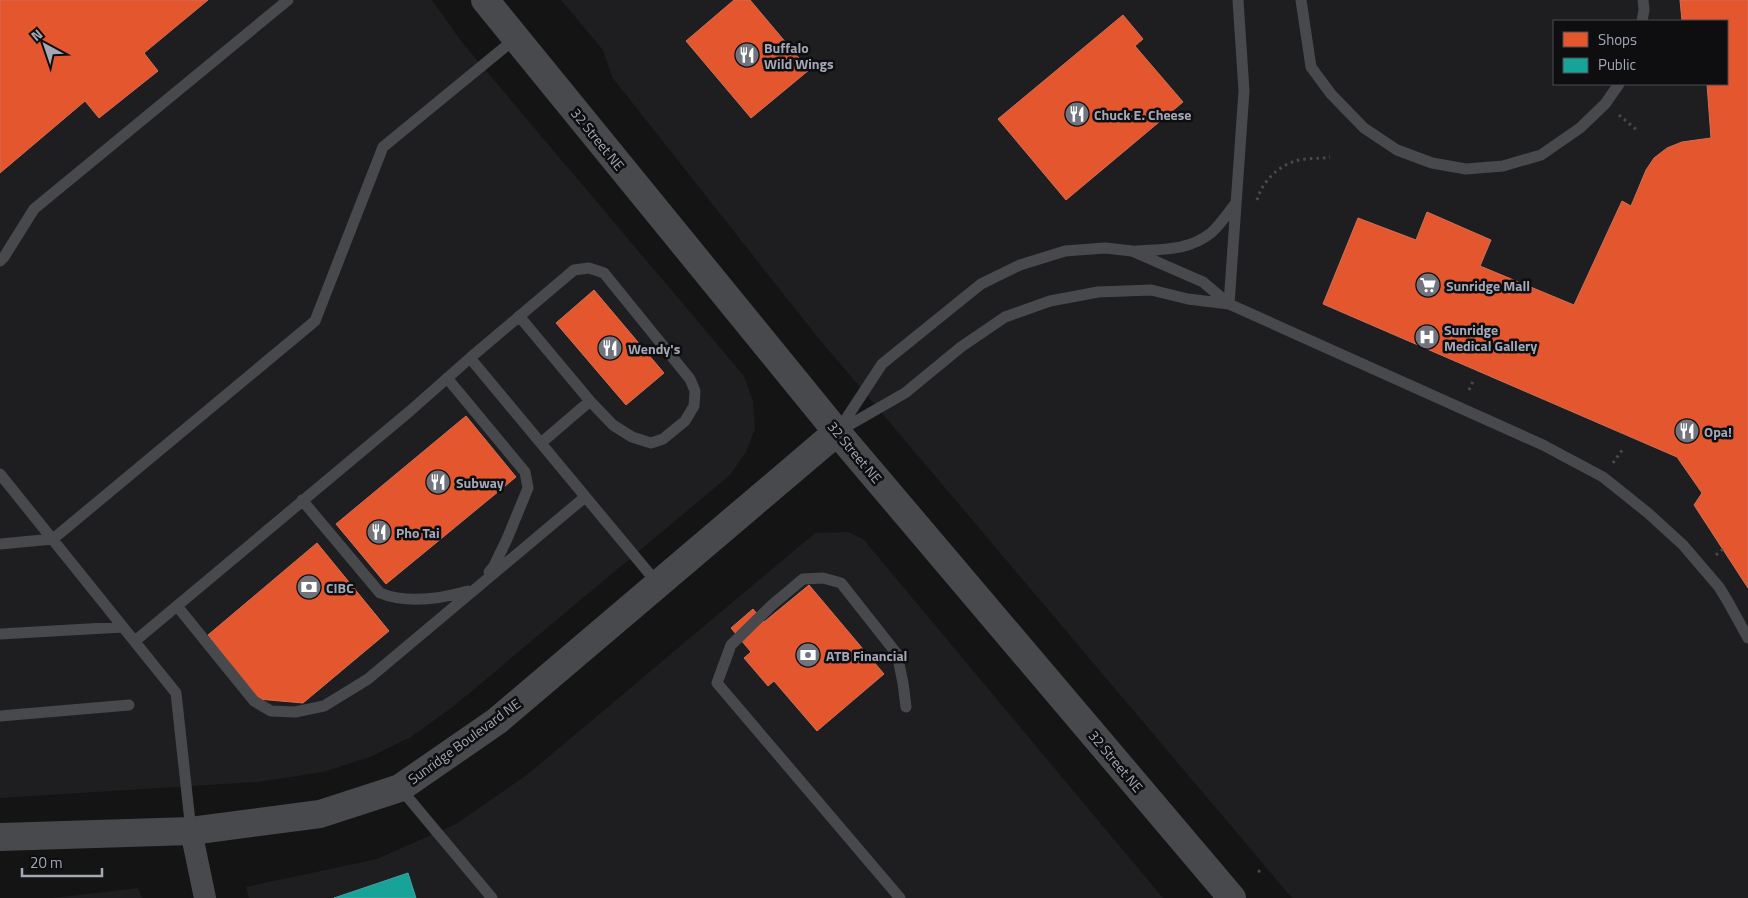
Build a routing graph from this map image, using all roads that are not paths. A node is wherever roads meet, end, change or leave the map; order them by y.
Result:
1 (288, 0) edge
2 (485, 0) edge
3 (1238, 0) edge
4 (1301, 0) edge
5 (1643, 0) edge
6 (1642, 20) edge
7 (516, 38) junction
8 (1618, 85) edge
9 (1236, 203) junction
10 (1132, 251) junction
11 (0, 261) edge
12 (1229, 304) junction
13 (519, 316) junction
14 (470, 358) junction
15 (448, 378) junction
16 (590, 400) junction
17 (837, 432) junction
18 (541, 443) junction
19 (0, 474) edge
20 (585, 497) junction
21 (302, 500) junction
22 (53, 539) junction
23 (0, 544) edge
24 (658, 584) junction
25 (473, 589) junction
26 (177, 606) junction
27 (123, 627) junction
28 (0, 634) edge
29 (1748, 638) edge
30 (135, 640) junction
31 (129, 706) dead end
32 (906, 707) dead end
33 (0, 716) edge
34 (400, 788) junction
35 (191, 831) junction
36 (0, 837) edge
37 (205, 898) edge
38 (492, 898) edge
39 (900, 898) edge
40 (1232, 898) edge

1 - 11 lane
2 - 7 street, 32 Street NE
3 - 9 lane
4 - 8 lane
5 - 6 lane
7 - 17 street, 32 Street NE
7 - 22 lane
9 - 10 lane
9 - 12 lane
10 - 12 lane
10 - 17 lane
12 - 17 lane
12 - 29 lane
13 - 14 lane
13 - 16 lane
13 - 16 lane
14 - 15 lane
14 - 18 lane
15 - 21 lane
15 - 25 lane
16 - 18 lane
17 - 24 street, Sunridge Boulevard NE
17 - 40 street, 32 Street NE
18 - 20 lane
19 - 22 lane
20 - 24 lane
20 - 25 lane
21 - 25 lane
21 - 26 lane
22 - 23 lane
22 - 27 lane
24 - 34 street, Sunridge Boulevard NE
25 - 26 lane
26 - 30 lane
27 - 28 lane
27 - 30 lane
30 - 35 lane
31 - 33 lane
32 - 39 lane
34 - 35 street, Sunridge Boulevard NE
34 - 38 lane
35 - 36 street, Sunridge Boulevard NE
35 - 37 street

